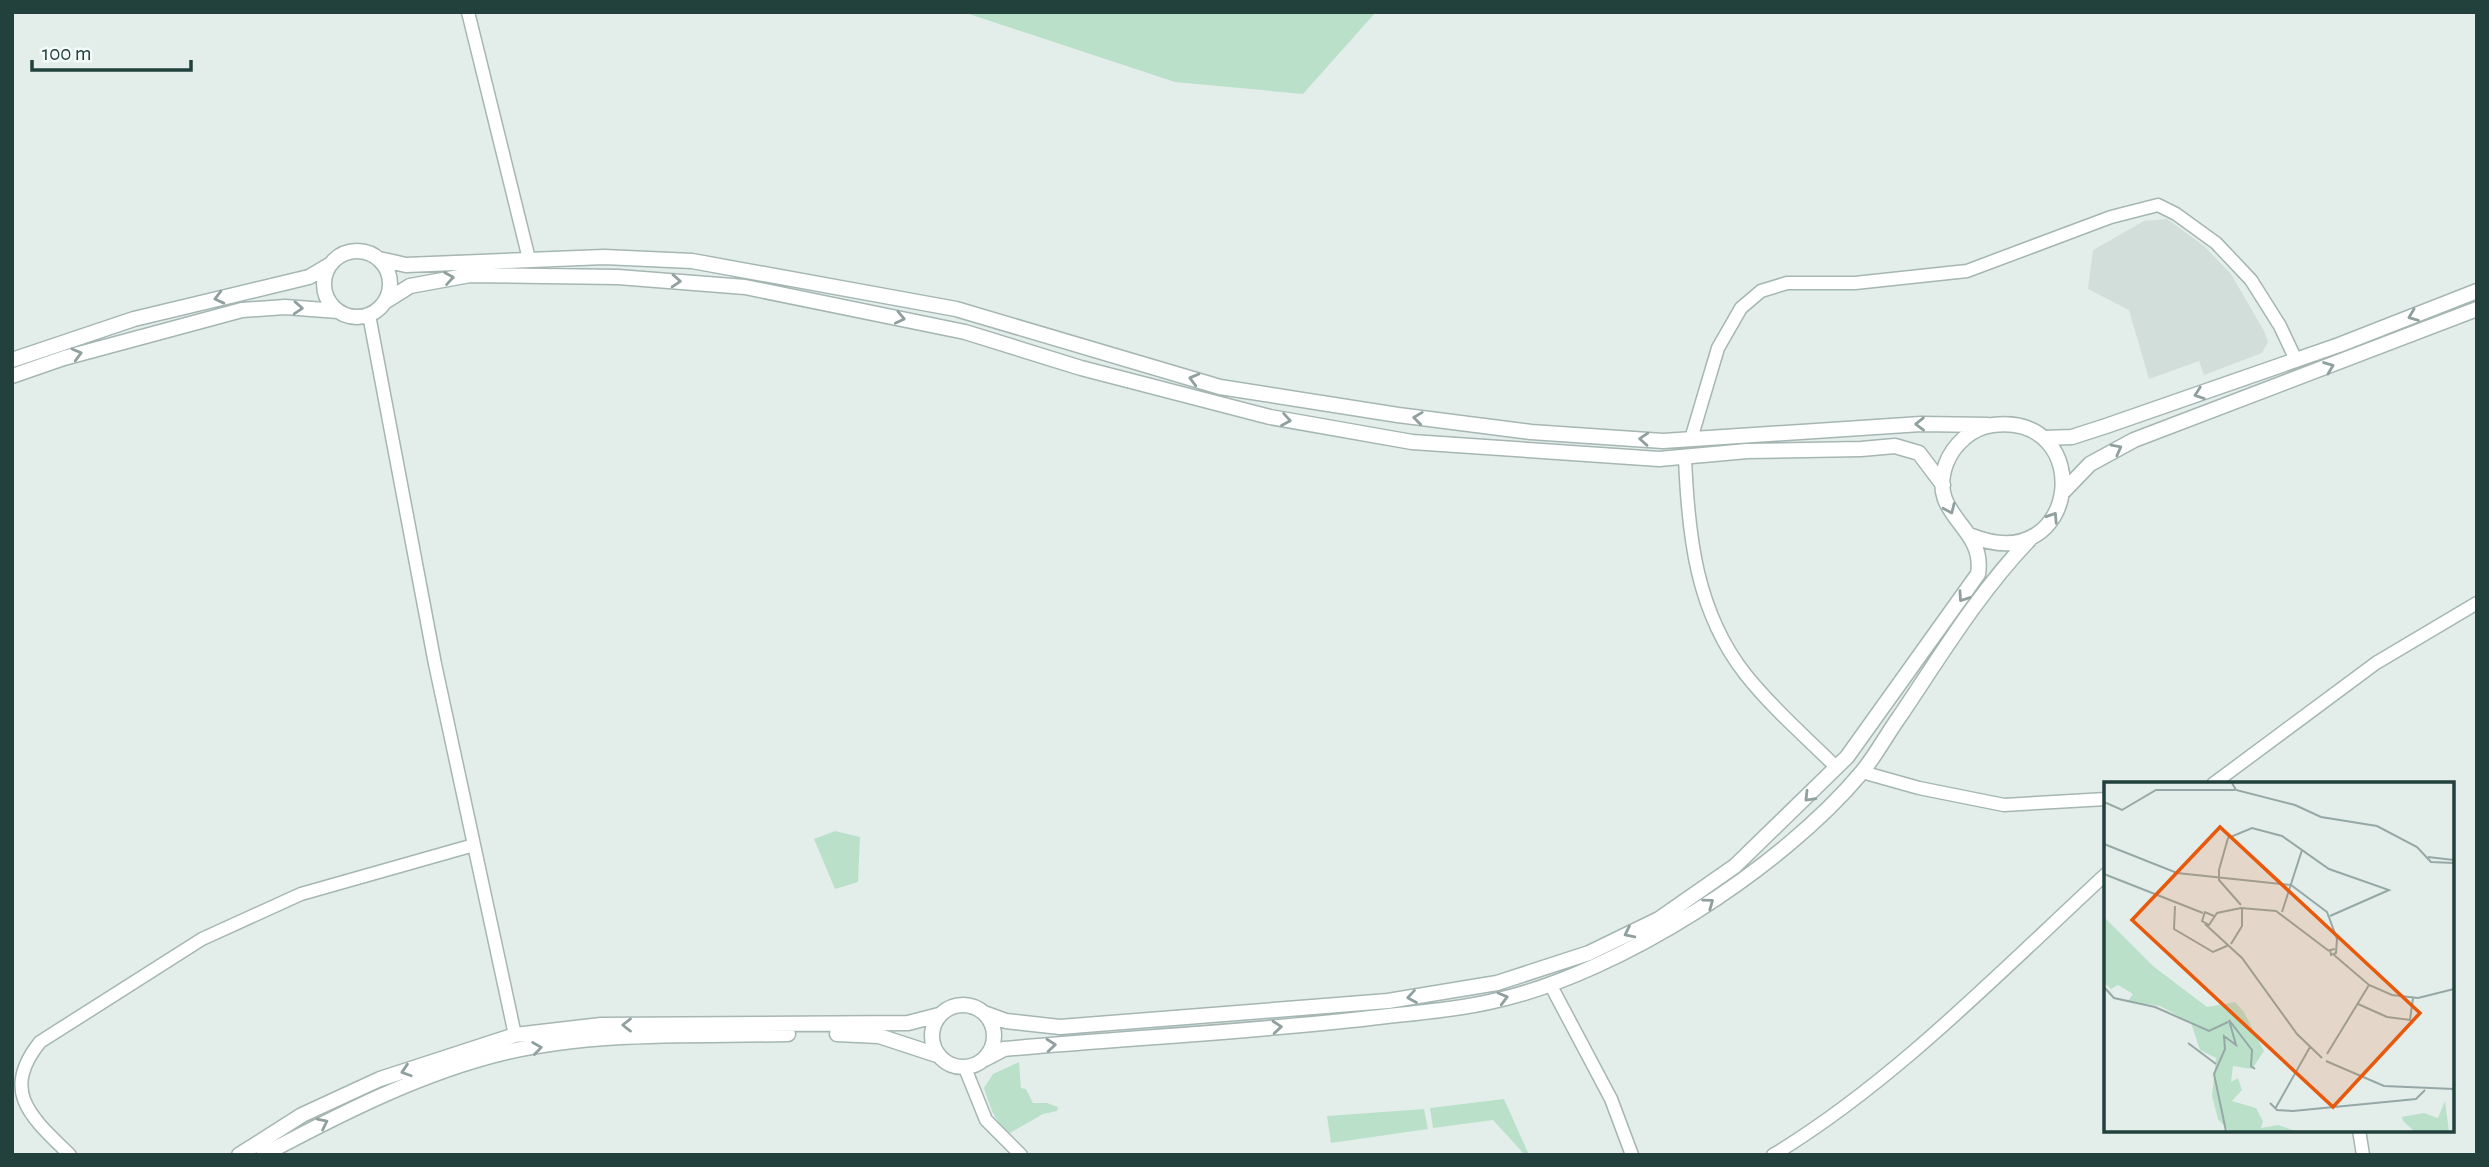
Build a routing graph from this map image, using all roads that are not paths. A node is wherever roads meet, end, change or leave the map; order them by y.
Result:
1 (468, 12) edge
2 (379, 259) junction
3 (529, 260) junction
4 (331, 264) junction
5 (2477, 291) edge
6 (386, 301) junction
7 (2477, 309) edge
8 (338, 311) junction
9 (369, 315) junction
10 (12, 360) edge
11 (2295, 360) junction
12 (12, 376) edge
13 (1988, 425) junction
14 (2044, 438) junction
15 (1691, 439) junction
16 (1685, 457) junction
17 (1943, 485) junction
18 (2064, 491) junction
19 (1972, 536) junction
20 (2030, 538) junction
21 (2477, 603) edge
22 (1837, 768) junction
23 (1862, 772) junction
24 (2216, 782) edge
25 (2104, 799) edge
26 (474, 845) junction
27 (2104, 876) edge
28 (1550, 984) junction
29 (984, 1013) junction
30 (939, 1015) junction
31 (515, 1035) junction
32 (937, 1055) junction
33 (985, 1059) junction
34 (965, 1068) junction
35 (2359, 1132) edge
36 (70, 1155) edge
37 (239, 1155) edge
38 (262, 1155) edge
39 (1021, 1155) edge
40 (1632, 1155) edge
41 (1773, 1155) edge
42 (2363, 1155) edge

1 - 3 street
2 - 3 street
2 - 4 street
2 - 6 street
15 -> 3 street
4 - 8 street
4 -> 10 street
5 -> 11 street
6 - 9 street
6 -> 16 street
18 -> 7 street
8 - 9 street
12 -> 8 street
9 - 26 street
11 -> 14 street
11 - 15 street
13 - 14 street
13 -> 15 street
13 - 17 street
14 - 18 street
16 - 17 street
16 - 22 street
17 -> 19 street
20 -> 18 street
19 - 20 street
19 -> 22 street
20 - 23 street
21 - 24 street
22 -> 29 street
23 - 25 street
28 -> 23 street
26 - 31 street
26 - 36 street
27 - 41 street
33 -> 28 street
28 - 40 street
29 - 30 street
29 - 33 street
30 -> 31 street
30 - 32 street
31 -> 37 street
32 - 34 street
38 -> 32 street
33 - 34 street
34 - 39 street
35 - 42 street

